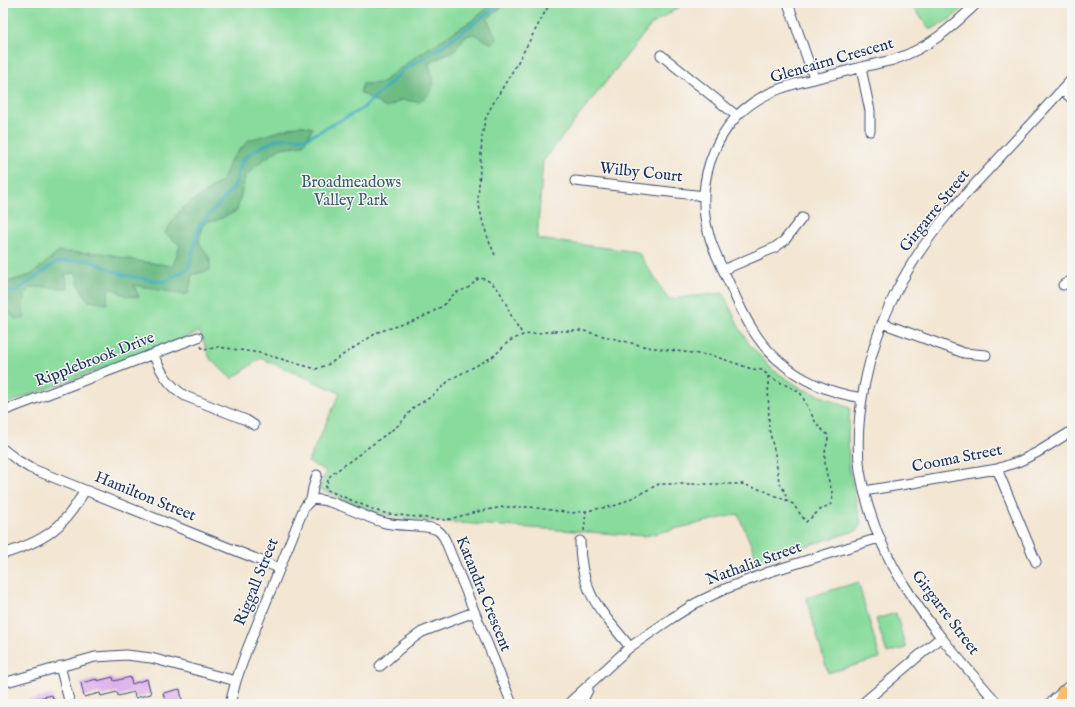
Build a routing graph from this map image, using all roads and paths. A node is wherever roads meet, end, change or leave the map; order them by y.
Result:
1 (550, 3) edge
2 (788, 3) edge
3 (977, 3) edge
4 (661, 55) dead end
5 (861, 68) junction
6 (814, 78) junction
7 (1072, 79) edge
8 (1062, 90) junction
9 (1072, 99) edge
10 (737, 116) junction
11 (870, 131) dead end
12 (575, 181) dead end
13 (704, 196) junction
14 (802, 218) dead end
15 (495, 255) dead end
16 (723, 270) junction
17 (1072, 280) edge
18 (1063, 285) dead end
19 (882, 322) junction
20 (523, 335) junction
21 (196, 338) joint
22 (153, 354) junction
23 (986, 355) dead end
24 (768, 376) junction
25 (862, 398) junction
26 (3, 411) edge
27 (254, 425) dead end
28 (1072, 431) edge
29 (3, 449) edge
30 (997, 469) junction
31 (317, 475) dead end
32 (85, 490) junction
33 (864, 491) junction
34 (311, 500) junction
35 (787, 501) junction
36 (586, 511) junction
37 (584, 531) dead end
38 (879, 538) junction
39 (580, 541) dead end
40 (3, 554) edge
41 (1036, 562) dead end
42 (279, 568) junction
43 (474, 612) junction
44 (941, 637) junction
45 (630, 647) junction
46 (60, 666) junction
47 (380, 666) dead end
48 (236, 681) junction
49 (593, 682) junction
50 (1072, 683) edge
51 (3, 684) edge
52 (1063, 692) junction
53 (570, 703) edge
54 (70, 704) edge
55 (230, 704) edge
56 (512, 704) edge
57 (581, 704) edge
58 (862, 704) edge
59 (998, 704) edge
60 (1049, 704) edge
61 (1060, 704) edge

1 - 15 path
2 - 6 street
3 - 5 street, Glencairn Crescent
4 - 10 street
5 - 6 street, Glencairn Crescent
5 - 11 street
6 - 10 street, Glencairn Crescent
7 - 8 street, Girgarre Street
8 - 9 street
8 - 19 street, Girgarre Street
10 - 13 street, Glencairn Crescent
12 - 13 street, Wilby Court
13 - 16 street, Glencairn Crescent
14 - 16 street
16 - 25 street, Glencairn Crescent
17 - 18 street
19 - 23 street
19 - 25 street, Girgarre Street
20 - 21 path
20 - 24 path
20 - 36 path
21 - 22 street, Ripplebrook Drive
22 - 26 street, Ripplebrook Drive
22 - 27 street
24 - 35 path
24 - 35 path
25 - 33 street, Girgarre Street
28 - 30 street, Cooma Street
29 - 32 street, Hamilton Street
30 - 33 street, Cooma Street
30 - 41 street
31 - 34 street, Riggall Street
32 - 40 street
32 - 42 street, Hamilton Street
33 - 38 street, Girgarre Street
34 - 42 street, Riggall Street
34 - 43 street, Katandra Crescent
35 - 36 path
36 - 37 path
38 - 44 street, Girgarre Street
38 - 45 street, Nathalia Street
39 - 45 street
42 - 48 street, Riggall Street
43 - 47 street
43 - 56 street, Katandra Crescent
44 - 58 street
44 - 59 street, Girgarre Street
45 - 49 street, Nathalia Street
46 - 48 street
46 - 51 street
46 - 54 street
48 - 55 street, Riggall Street
49 - 53 street, Nathalia Street
49 - 57 street, Nathalia Street
50 - 52 street
52 - 60 street
52 - 61 main road

